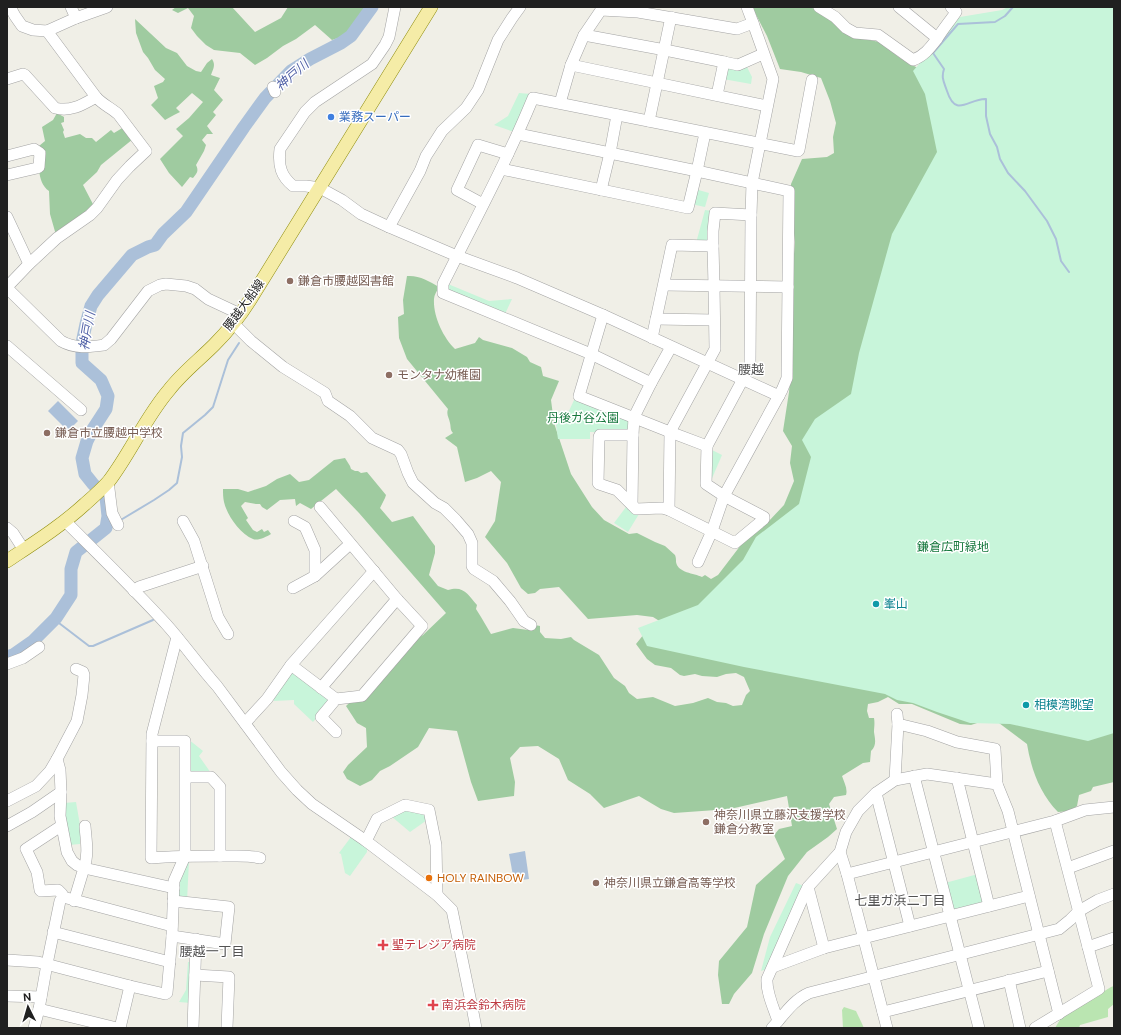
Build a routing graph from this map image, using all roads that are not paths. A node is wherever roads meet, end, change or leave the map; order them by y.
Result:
1 (10, 7) edge
2 (71, 7) edge
3 (107, 7) edge
4 (395, 7) edge
5 (431, 7) edge
6 (520, 7) edge
7 (747, 7) edge
8 (819, 7) edge
9 (899, 7) edge
10 (951, 7) edge
11 (671, 17) junction
12 (76, 18) junction
13 (753, 23) junction
14 (46, 31) junction
15 (584, 35) junction
16 (937, 38) junction
17 (665, 50) junction
18 (764, 54) junction
19 (724, 62) junction
20 (571, 65) junction
21 (7, 78) edge
22 (812, 80) dead end
23 (658, 83) junction
24 (717, 95) junction
25 (96, 97) junction
26 (560, 103) junction
27 (767, 106) junction
28 (618, 115) junction
29 (649, 121) junction
30 (705, 133) junction
31 (518, 134) junction
32 (760, 143) junction
33 (610, 153) junction
34 (508, 154) junction
35 (7, 156) edge
36 (501, 169) junction
37 (697, 170) junction
38 (7, 176) edge
39 (752, 183) junction
40 (320, 188) junction
41 (601, 190) junction
42 (483, 204) junction
43 (751, 215) junction
44 (7, 217) edge
45 (389, 227) junction
46 (713, 246) junction
47 (457, 256) junction
48 (29, 264) junction
49 (664, 285) junction
50 (714, 286) junction
51 (750, 286) junction
52 (788, 287) junction
53 (7, 288) edge
54 (603, 315) junction
55 (237, 318) junction
56 (656, 319) junction
57 (714, 320) junction
58 (652, 338) junction
59 (7, 346) edge
60 (672, 347) junction
61 (592, 354) junction
62 (706, 363) junction
63 (743, 379) junction
64 (651, 383) junction
65 (778, 396) junction
66 (81, 410) dead end
67 (634, 417) junction
68 (670, 432) junction
69 (633, 435) junction
70 (707, 446) junction
71 (102, 487) junction
72 (724, 496) junction
73 (632, 505) junction
74 (320, 507) dead end
75 (669, 510) junction
76 (66, 521) junction
77 (116, 521) dead end
78 (183, 521) dead end
79 (294, 521) dead end
80 (7, 528) edge
81 (712, 531) junction
82 (350, 544) junction
83 (24, 550) junction
84 (7, 561) edge
85 (698, 562) dead end
86 (203, 566) junction
87 (374, 571) junction
88 (315, 576) junction
89 (293, 588) dead end
90 (134, 591) junction
91 (397, 599) junction
92 (531, 625) dead end
93 (228, 634) dead end
94 (177, 637) junction
95 (39, 647) dead end
96 (7, 664) edge
97 (291, 665) junction
98 (76, 669) dead end
99 (321, 688) junction
100 (336, 699) junction
101 (245, 723) junction
102 (336, 732) dead end
103 (152, 741) junction
104 (57, 760) junction
105 (914, 776) junction
106 (186, 777) junction
107 (957, 778) junction
108 (895, 780) junction
109 (997, 784) junction
110 (61, 792) junction
111 (876, 793) junction
112 (7, 801) edge
113 (1114, 806) edge
114 (1056, 821) junction
115 (7, 826) edge
116 (61, 826) junction
117 (85, 826) dead end
118 (1013, 831) junction
119 (366, 841) junction
120 (973, 842) junction
121 (1114, 851) edge
122 (840, 852) junction
123 (933, 852) junction
124 (186, 856) junction
125 (220, 856) junction
126 (260, 858) dead end
127 (894, 862) junction
128 (84, 868) junction
129 (1068, 868) junction
130 (847, 874) junction
131 (808, 887) junction
132 (174, 888) junction
133 (1114, 894) edge
134 (437, 895) junction
135 (1029, 896) junction
136 (68, 899) junction
137 (174, 901) junction
138 (989, 906) junction
139 (1079, 911) junction
140 (950, 916) junction
141 (910, 926) junction
142 (172, 931) junction
143 (53, 932) junction
144 (1039, 934) junction
145 (864, 938) junction
146 (1114, 938) edge
147 (196, 940) junction
148 (1088, 947) junction
149 (824, 948) junction
150 (960, 954) junction
151 (7, 960) edge
152 (170, 962) junction
153 (47, 964) junction
154 (773, 967) junction
155 (1048, 971) junction
156 (195, 975) junction
157 (874, 976) junction
158 (1009, 980) junction
159 (130, 986) junction
160 (969, 990) junction
161 (7, 996) edge
162 (41, 997) junction
163 (39, 1009) junction
164 (883, 1012) junction
165 (1059, 1014) junction
166 (775, 1024) edge
167 (34, 1028) edge
168 (118, 1028) edge
169 (193, 1028) edge
170 (227, 1028) edge
171 (476, 1028) edge
172 (887, 1028) edge
173 (979, 1028) edge
174 (1020, 1028) edge
175 (1035, 1028) edge

1 - 14 street
2 - 12 street
3 - 12 street
4 - 40 street
5 - 40 main road, 腰越大船線
6 - 45 street
7 - 13 street
8 - 16 street
9 - 16 street
10 - 16 street
11 - 13 street
11 - 15 street
11 - 17 street
12 - 14 street
13 - 18 street
14 - 25 street
15 - 17 street
15 - 20 street
17 - 19 street
17 - 23 street
18 - 19 street
18 - 27 street
19 - 24 street
20 - 23 street
20 - 26 street
21 - 25 street
22 - 32 street
23 - 24 street
23 - 29 street
24 - 27 street
25 - 48 street
26 - 28 street
26 - 31 street
27 - 32 street
28 - 29 street
28 - 33 street
29 - 30 street
30 - 32 street
30 - 37 street
31 - 33 street
31 - 34 street
32 - 39 street
33 - 37 street
33 - 41 street
34 - 36 street
34 - 42 street
35 - 38 street
36 - 41 street
36 - 42 street
37 - 39 street
37 - 41 street
39 - 43 street
39 - 52 street
40 - 45 street
40 - 55 main road, 腰越大船線
42 - 47 street
43 - 46 street
43 - 51 street
44 - 48 street
45 - 47 street
46 - 49 street
46 - 50 street
47 - 54 street
47 - 61 street
48 - 53 street
49 - 50 street
49 - 56 street
50 - 51 street
50 - 57 street
51 - 52 street
51 - 63 street
52 - 65 street
53 - 55 street
54 - 58 street
54 - 61 street
55 - 71 main road, 腰越大船線
55 - 92 street
56 - 57 street
56 - 58 street
57 - 62 street
58 - 60 street
59 - 66 street
60 - 62 street
60 - 64 street
61 - 64 street
61 - 67 street
62 - 63 street
62 - 68 street
63 - 65 street
63 - 70 street
64 - 67 street
65 - 72 street
67 - 68 street
67 - 69 street
68 - 70 street
68 - 75 street
69 - 73 street
69 - 73 street
70 - 72 street
71 - 76 main road, 腰越大船線
71 - 77 street
72 - 81 street
72 - 81 street
73 - 75 street
74 - 82 street
75 - 81 street
76 - 83 main road, 腰越大船線
76 - 90 street
78 - 86 street
79 - 88 street
80 - 83 street
81 - 85 street
82 - 87 street
82 - 88 street
83 - 84 main road, 腰越大船線
86 - 90 street
86 - 93 street
87 - 91 street
87 - 97 street
88 - 89 street
90 - 94 street
91 - 99 street
91 - 100 street
94 - 101 street
94 - 103 street
95 - 96 street
97 - 99 street
97 - 101 street
98 - 104 street
99 - 100 street
100 - 102 street
101 - 119 street
103 - 106 street
103 - 124 street
104 - 110 street
104 - 112 street
105 - 107 street
105 - 108 street
105 - 123 street
106 - 124 street
106 - 125 street
107 - 109 street
107 - 120 street
108 - 109 street
108 - 111 street
109 - 118 street
110 - 115 street
110 - 116 street
111 - 122 street
111 - 127 street
113 - 114 street
114 - 118 street
114 - 129 street
116 - 128 street
116 - 136 street
117 - 128 street
118 - 120 street
118 - 135 street
119 - 134 street
119 - 134 street
120 - 123 street
120 - 138 street
121 - 129 street
122 - 130 street
122 - 131 street
123 - 127 street
123 - 140 street
124 - 125 street
124 - 132 street
125 - 126 street
127 - 130 street
127 - 141 street
128 - 132 street
128 - 136 street
129 - 139 street
130 - 145 street
131 - 149 street
131 - 154 street
132 - 137 street
133 - 139 street
134 - 171 street
135 - 138 street
135 - 144 street
136 - 142 street
136 - 143 street
137 - 142 street
137 - 147 street
138 - 140 street
139 - 144 street
139 - 148 street
140 - 141 street
140 - 150 street
141 - 145 street
142 - 147 street
142 - 152 street
143 - 152 street
143 - 153 street
144 - 150 street
144 - 155 street
145 - 149 street
145 - 157 street
146 - 148 street
147 - 156 street
148 - 165 street
149 - 154 street
150 - 157 street
150 - 160 street
151 - 153 street
152 - 159 street
153 - 159 street
153 - 162 street
154 - 166 street
155 - 158 street
155 - 165 street
156 - 169 street
156 - 170 street
157 - 164 street
157 - 166 street
158 - 160 street
158 - 174 street
159 - 168 street
160 - 164 street
160 - 173 street
161 - 162 street
162 - 163 street
163 - 167 street
163 - 168 street
164 - 172 street
165 - 175 street

